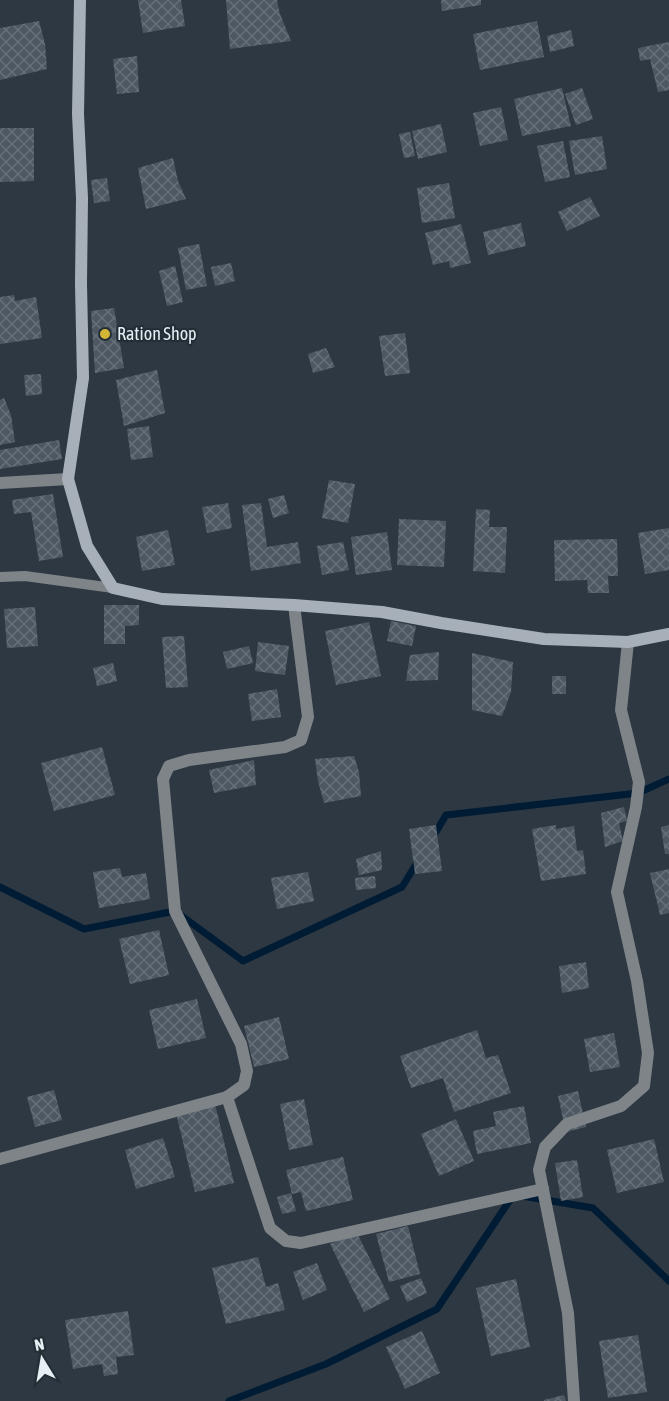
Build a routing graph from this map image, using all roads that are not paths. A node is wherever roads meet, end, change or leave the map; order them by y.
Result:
1 (80, 0) edge
2 (68, 479) junction
3 (0, 483) edge
4 (0, 577) edge
5 (113, 588) junction
6 (294, 605) junction
7 (669, 634) edge
8 (628, 642) junction
9 (227, 1097) junction
10 (0, 1159) edge
11 (543, 1189) junction
12 (574, 1401) edge

1 - 2 main road
2 - 3 street
2 - 5 main road
4 - 5 lane
5 - 6 main road
6 - 8 main road
6 - 9 street
7 - 8 main road
8 - 11 street
9 - 10 street
9 - 11 street
11 - 12 street

